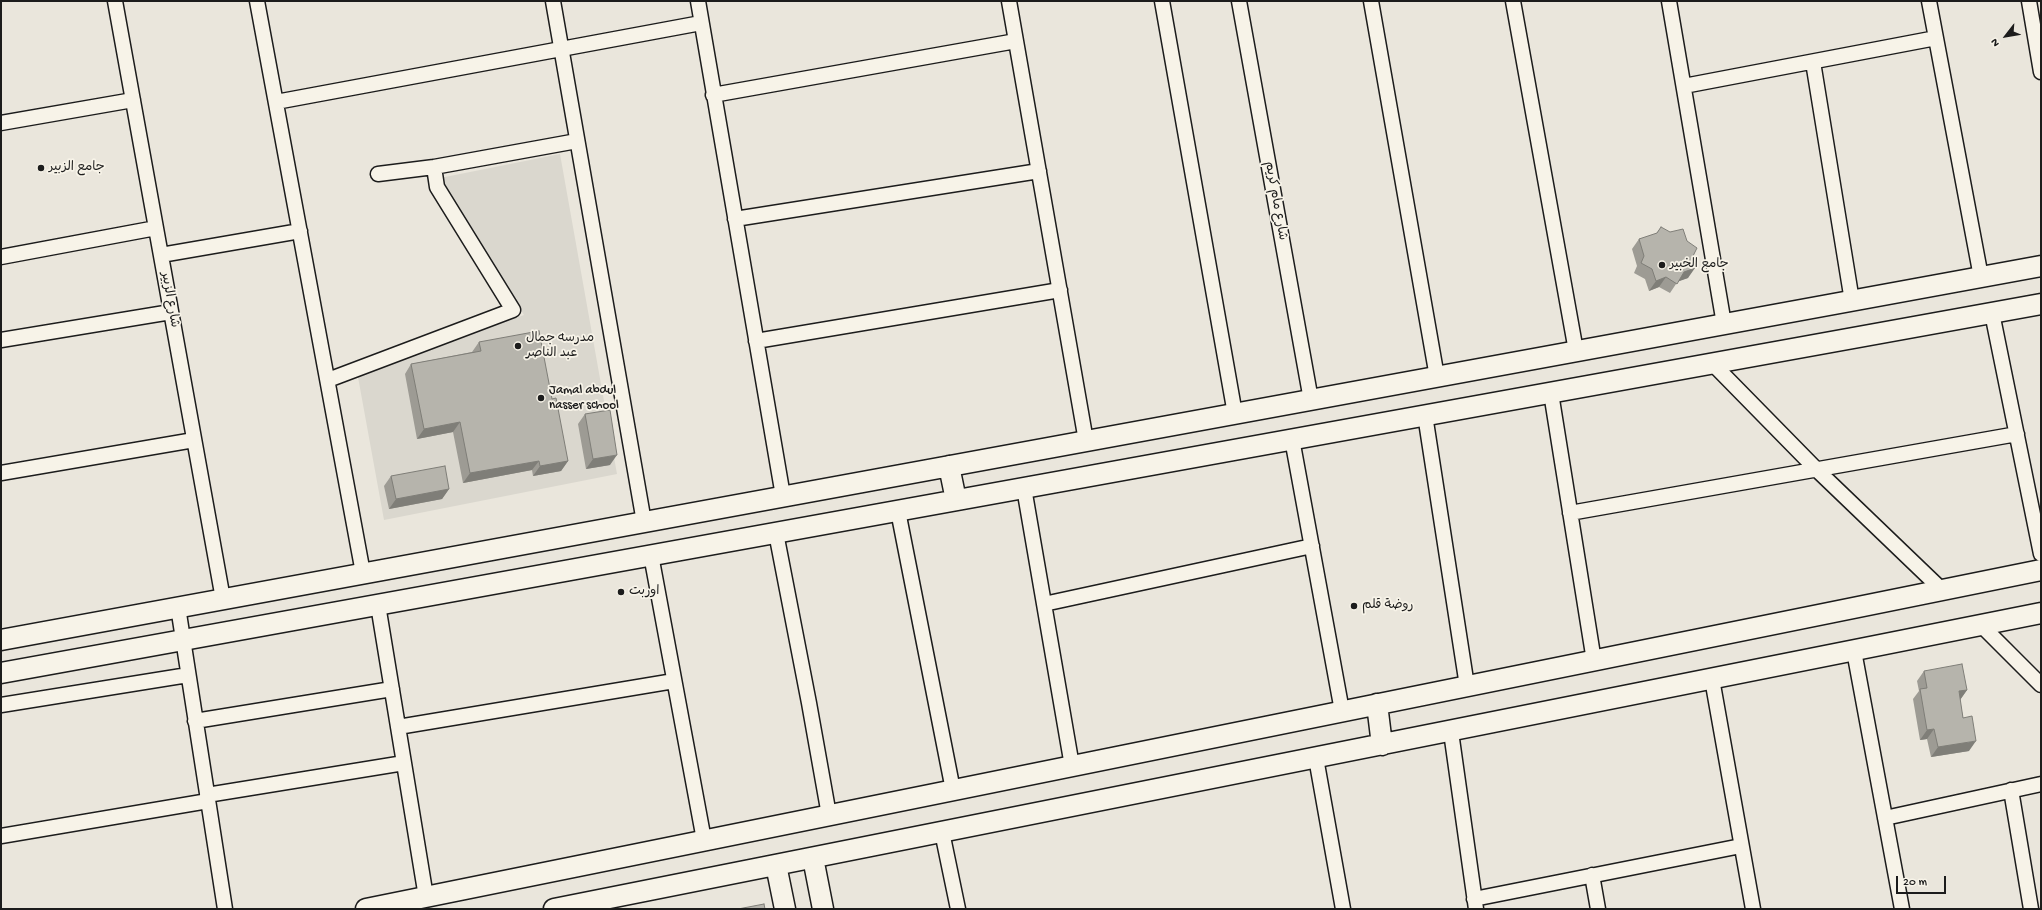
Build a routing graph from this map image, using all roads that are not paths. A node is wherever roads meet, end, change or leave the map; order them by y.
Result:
1 (115, 1) edge
2 (257, 1) edge
3 (553, 1) edge
4 (698, 1) edge
5 (1009, 1) edge
6 (1162, 1) edge
7 (1239, 1) edge
8 (1372, 1) edge
9 (1513, 1) edge
10 (1669, 1) edge
11 (1929, 1) edge
12 (2029, 1) edge
13 (701, 23) junction
14 (1936, 38) junction
15 (1016, 41) junction
16 (561, 49) junction
17 (1813, 62) junction
18 (2041, 72) edge
19 (1684, 86) junction
20 (713, 95) junction
21 (133, 100) junction
22 (276, 102) junction
23 (1, 124) edge
24 (577, 141) junction
25 (434, 167) junction
26 (1039, 171) junction
27 (378, 174) dead end
28 (735, 219) junction
29 (156, 228) junction
30 (300, 231) junction
31 (161, 255) junction
32 (1, 257) edge
33 (2041, 266) edge
34 (1981, 277) junction
35 (1060, 290) junction
36 (1852, 301) junction
37 (2041, 304) edge
38 (171, 312) junction
39 (1992, 313) junction
40 (1724, 324) junction
41 (1, 340) edge
42 (756, 341) junction
43 (1576, 351) junction
44 (1711, 362) junction
45 (1437, 377) junction
46 (328, 380) junction
47 (1551, 392) junction
48 (1311, 400) junction
49 (1235, 414) junction
50 (1425, 415) junction
51 (2017, 434) junction
52 (1292, 439) junction
53 (194, 440) junction
54 (1086, 441) junction
55 (949, 466) junction
56 (1817, 470) junction
57 (1, 473) edge
58 (1024, 488) junction
59 (783, 496) junction
60 (956, 500) junction
61 (898, 511) junction
62 (1570, 513) junction
63 (644, 522) junction
64 (776, 533) junction
65 (1312, 546) junction
66 (2041, 554) edge
67 (651, 555) junction
68 (2041, 570) edge
69 (363, 573) junction
70 (1942, 590) junction
71 (222, 599) junction
72 (1044, 604) junction
73 (378, 605) junction
74 (178, 607) junction
75 (2041, 613) edge
76 (1981, 625) junction
77 (1, 640) edge
78 (184, 640) junction
79 (1854, 650) junction
80 (1594, 660) junction
81 (1, 673) edge
82 (188, 675) junction
83 (1712, 679) junction
84 (674, 681) junction
85 (2041, 685) edge
86 (1467, 686) junction
87 (392, 689) junction
88 (1378, 704) junction
89 (1, 705) edge
90 (1342, 711) junction
91 (195, 722) junction
92 (398, 727) junction
93 (1451, 732) junction
94 (1382, 745) junction
95 (1316, 758) junction
96 (404, 763) junction
97 (1072, 766) junction
98 (2041, 784) edge
99 (953, 790) junction
100 (2011, 790) junction
101 (207, 798) junction
102 (828, 815) junction
103 (1885, 818) junction
104 (942, 832) junction
105 (1, 836) edge
106 (704, 840) junction
107 (1742, 846) junction
108 (813, 858) junction
109 (776, 865) junction
110 (1592, 875) junction
111 (426, 897) junction
112 (1475, 904) edge
113 (225, 909) edge
114 (366, 909) edge
115 (554, 909) edge
116 (785, 909) edge
117 (823, 909) edge
118 (958, 909) edge
119 (1343, 909) edge
120 (1598, 909) edge
121 (1753, 909) edge
122 (1902, 909) edge
123 (2031, 909) edge

1 - 21 street, شارع الزبير
2 - 22 street
3 - 16 street
4 - 13 street
5 - 15 street
6 - 49 street
7 - 48 street, شارع مام كريم
8 - 45 street
9 - 43 street
10 - 19 street
11 - 14 street
12 - 18 street
13 - 16 street
13 - 20 street
14 - 17 street
14 - 34 street
15 - 20 street
15 - 26 street
16 - 22 street
16 - 24 street
17 - 19 street
17 - 36 street
19 - 40 street
20 - 28 street
21 - 23 street
21 - 29 street, شارع الزبير
22 - 30 street
24 - 25 street
24 - 63 street
25 - 27 street
25 - 46 street
26 - 28 street
26 - 35 street
28 - 42 street
29 - 31 street, شارع الزبير
29 - 32 street
30 - 31 street
30 - 46 street
31 - 38 street, شارع الزبير
33 - 34 street
34 - 36 street
35 - 42 street
35 - 54 street
36 - 40 street
37 - 39 street
38 - 41 street
38 - 53 street, شارع الزبير
39 - 44 street
39 - 51 street
40 - 43 street
42 - 59 street
43 - 45 street
44 - 47 street
44 - 56 street
45 - 48 street
46 - 69 street
47 - 50 street
47 - 62 street
48 - 49 street
49 - 54 street
50 - 52 street
50 - 86 street
51 - 56 street
51 - 66 street
52 - 58 street
52 - 65 street
53 - 57 street
53 - 71 street, شارع الزبير
54 - 55 street
55 - 59 street
55 - 60 street
56 - 62 street
56 - 70 street
58 - 60 street
58 - 72 street
59 - 63 street
60 - 61 street
61 - 64 street
61 - 99 street
62 - 80 street
63 - 69 street
64 - 67 street
64 - 102 street
65 - 72 street
65 - 90 street
67 - 73 street
67 - 84 street
68 - 70 street
69 - 71 street
70 - 80 street
71 - 74 street
72 - 97 street
73 - 78 street
73 - 87 street
74 - 77 street
74 - 78 street
75 - 76 street
76 - 79 street
76 - 85 street
78 - 81 street
78 - 82 street
79 - 83 street
79 - 103 street
80 - 86 street
82 - 89 street
82 - 91 street
83 - 93 street
83 - 107 street
84 - 92 street
84 - 106 street
86 - 88 street
87 - 91 street
87 - 92 street
88 - 90 street
88 - 94 street
90 - 97 street
91 - 101 street
92 - 96 street
93 - 94 street
93 - 112 street
94 - 95 street
95 - 104 street
95 - 119 street
96 - 101 street
96 - 111 street
97 - 99 street
98 - 100 street
99 - 102 street
100 - 103 street
100 - 123 street
101 - 105 street
101 - 113 street
102 - 106 street
103 - 122 street
104 - 108 street
104 - 118 street
106 - 111 street
107 - 110 street
107 - 121 street
108 - 109 street
108 - 117 street
109 - 115 street
109 - 116 street
110 - 112 street
110 - 120 street
111 - 114 street

